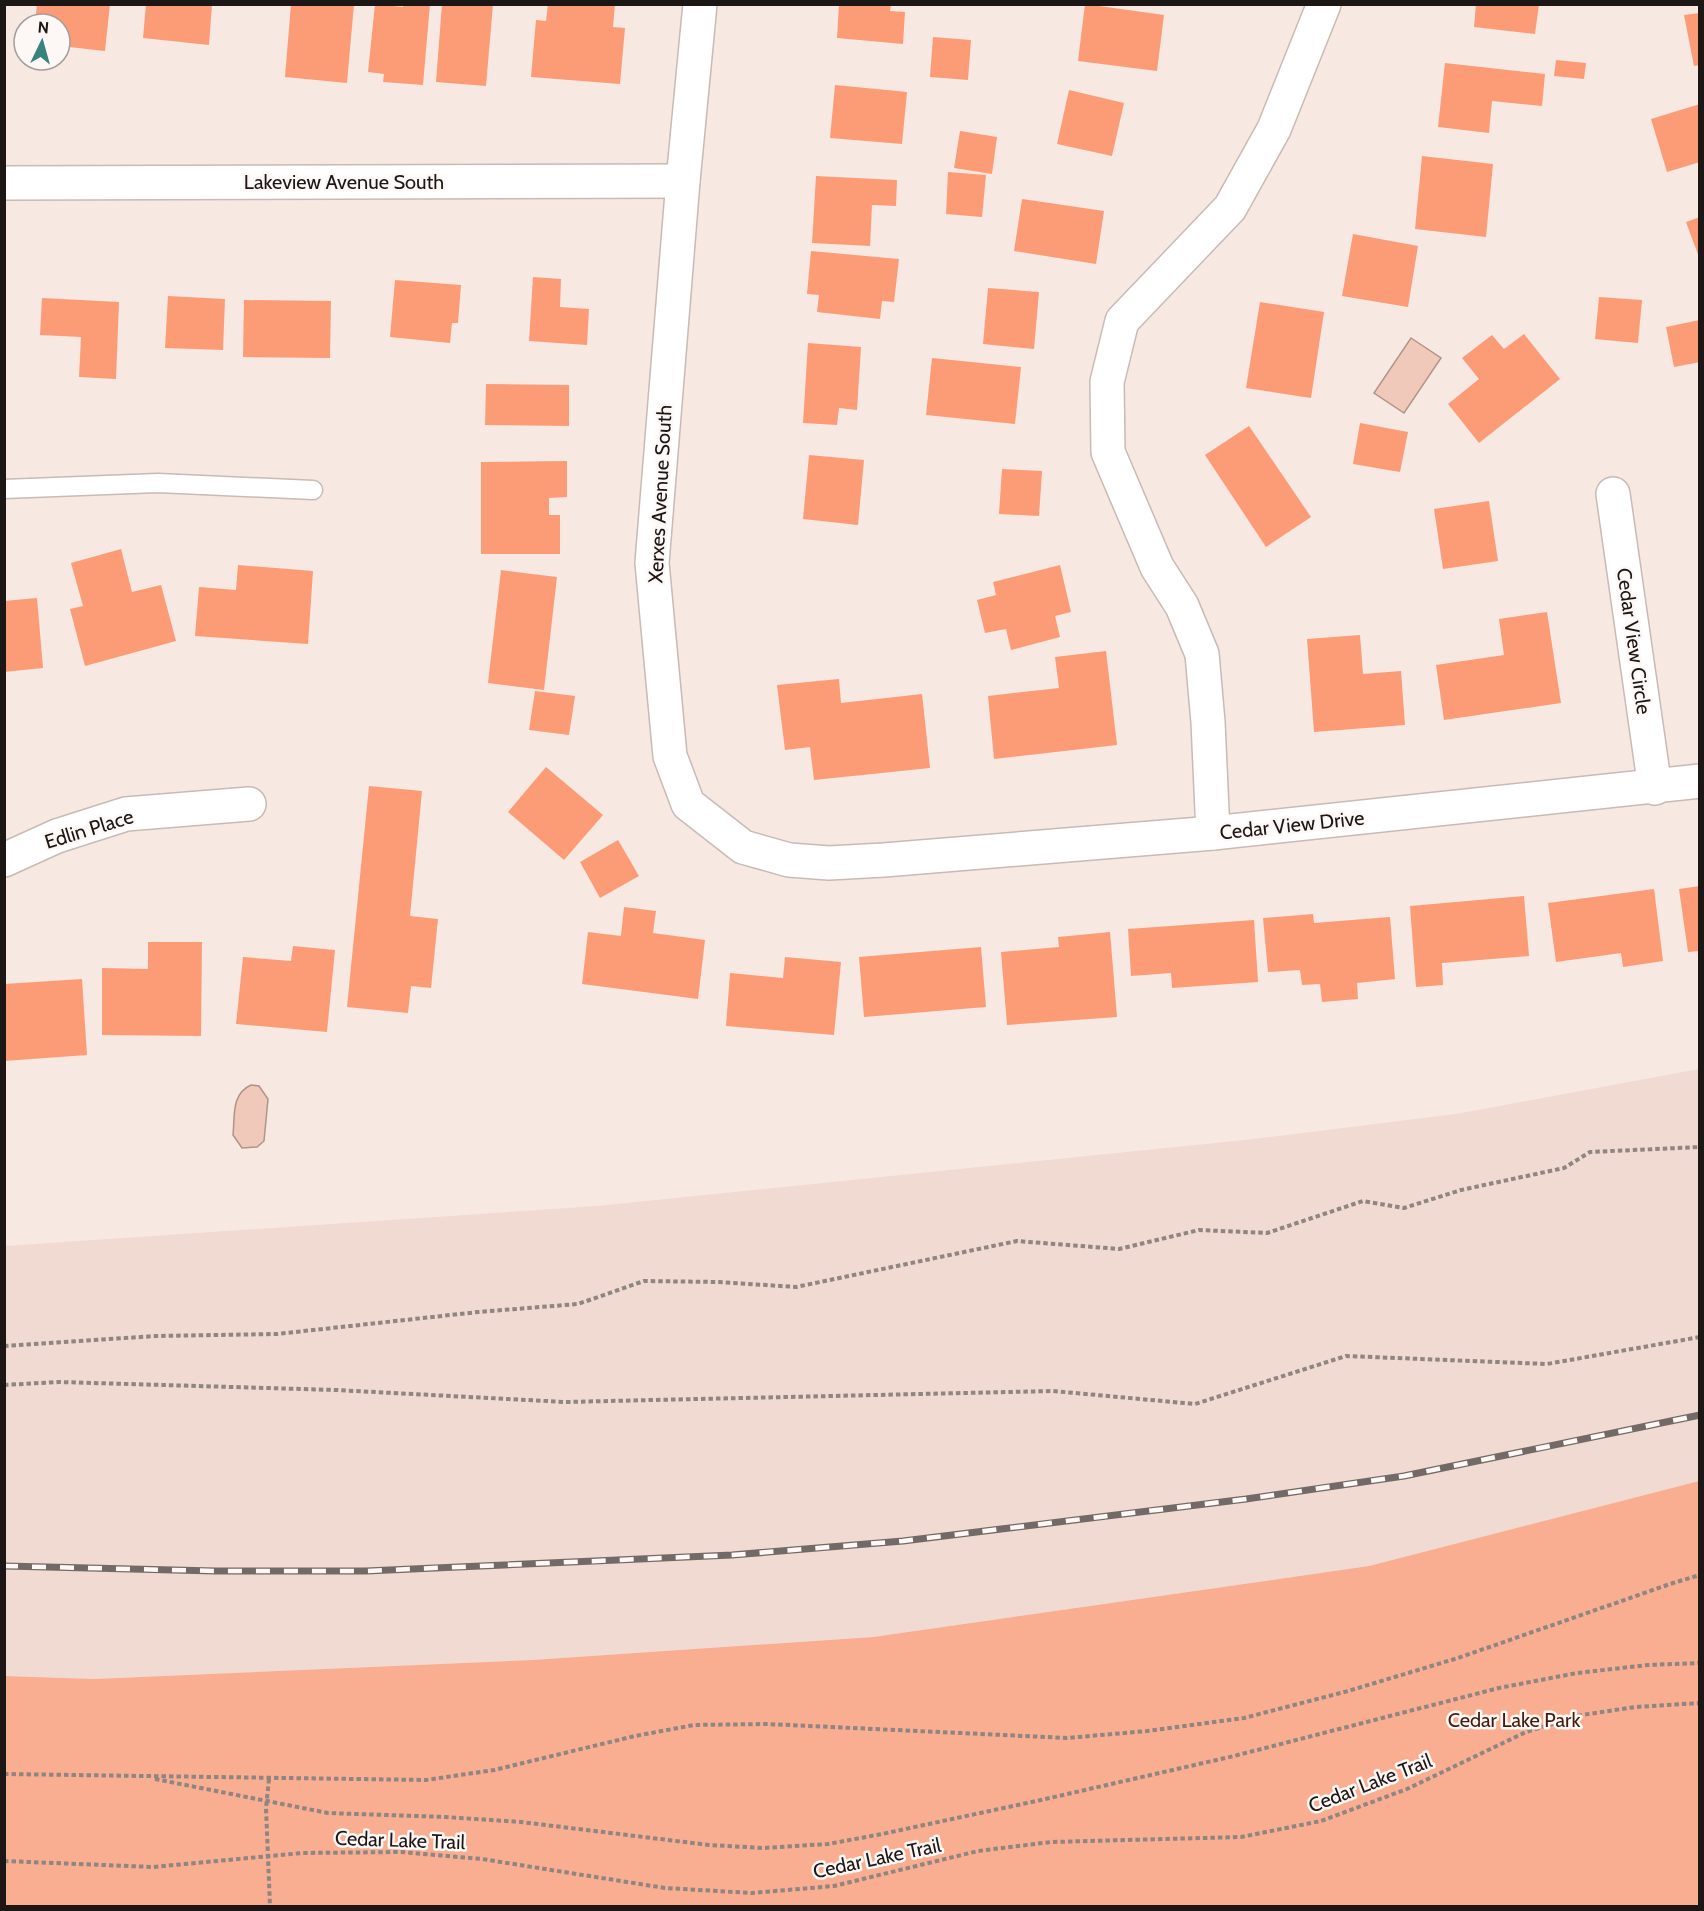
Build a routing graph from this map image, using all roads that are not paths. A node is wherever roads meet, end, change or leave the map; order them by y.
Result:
1 (700, 4) edge
2 (1324, 4) edge
3 (683, 181) junction
4 (4, 183) edge
5 (4, 489) edge
6 (313, 490) dead end
7 (1613, 494) dead end
8 (1700, 781) edge
9 (1655, 788) junction
10 (249, 804) dead end
11 (1213, 833) junction
12 (884, 860) joint
13 (4, 861) edge

1 - 3 street, Xerxes Avenue South
2 - 11 street
3 - 4 street, Lakeview Avenue South
3 - 12 street, Xerxes Avenue South
5 - 6 lane
7 - 9 street, Cedar View Circle
8 - 9 street, Cedar View Drive
9 - 11 street, Cedar View Drive
10 - 13 street, Edlin Place
11 - 12 street, Cedar View Drive

